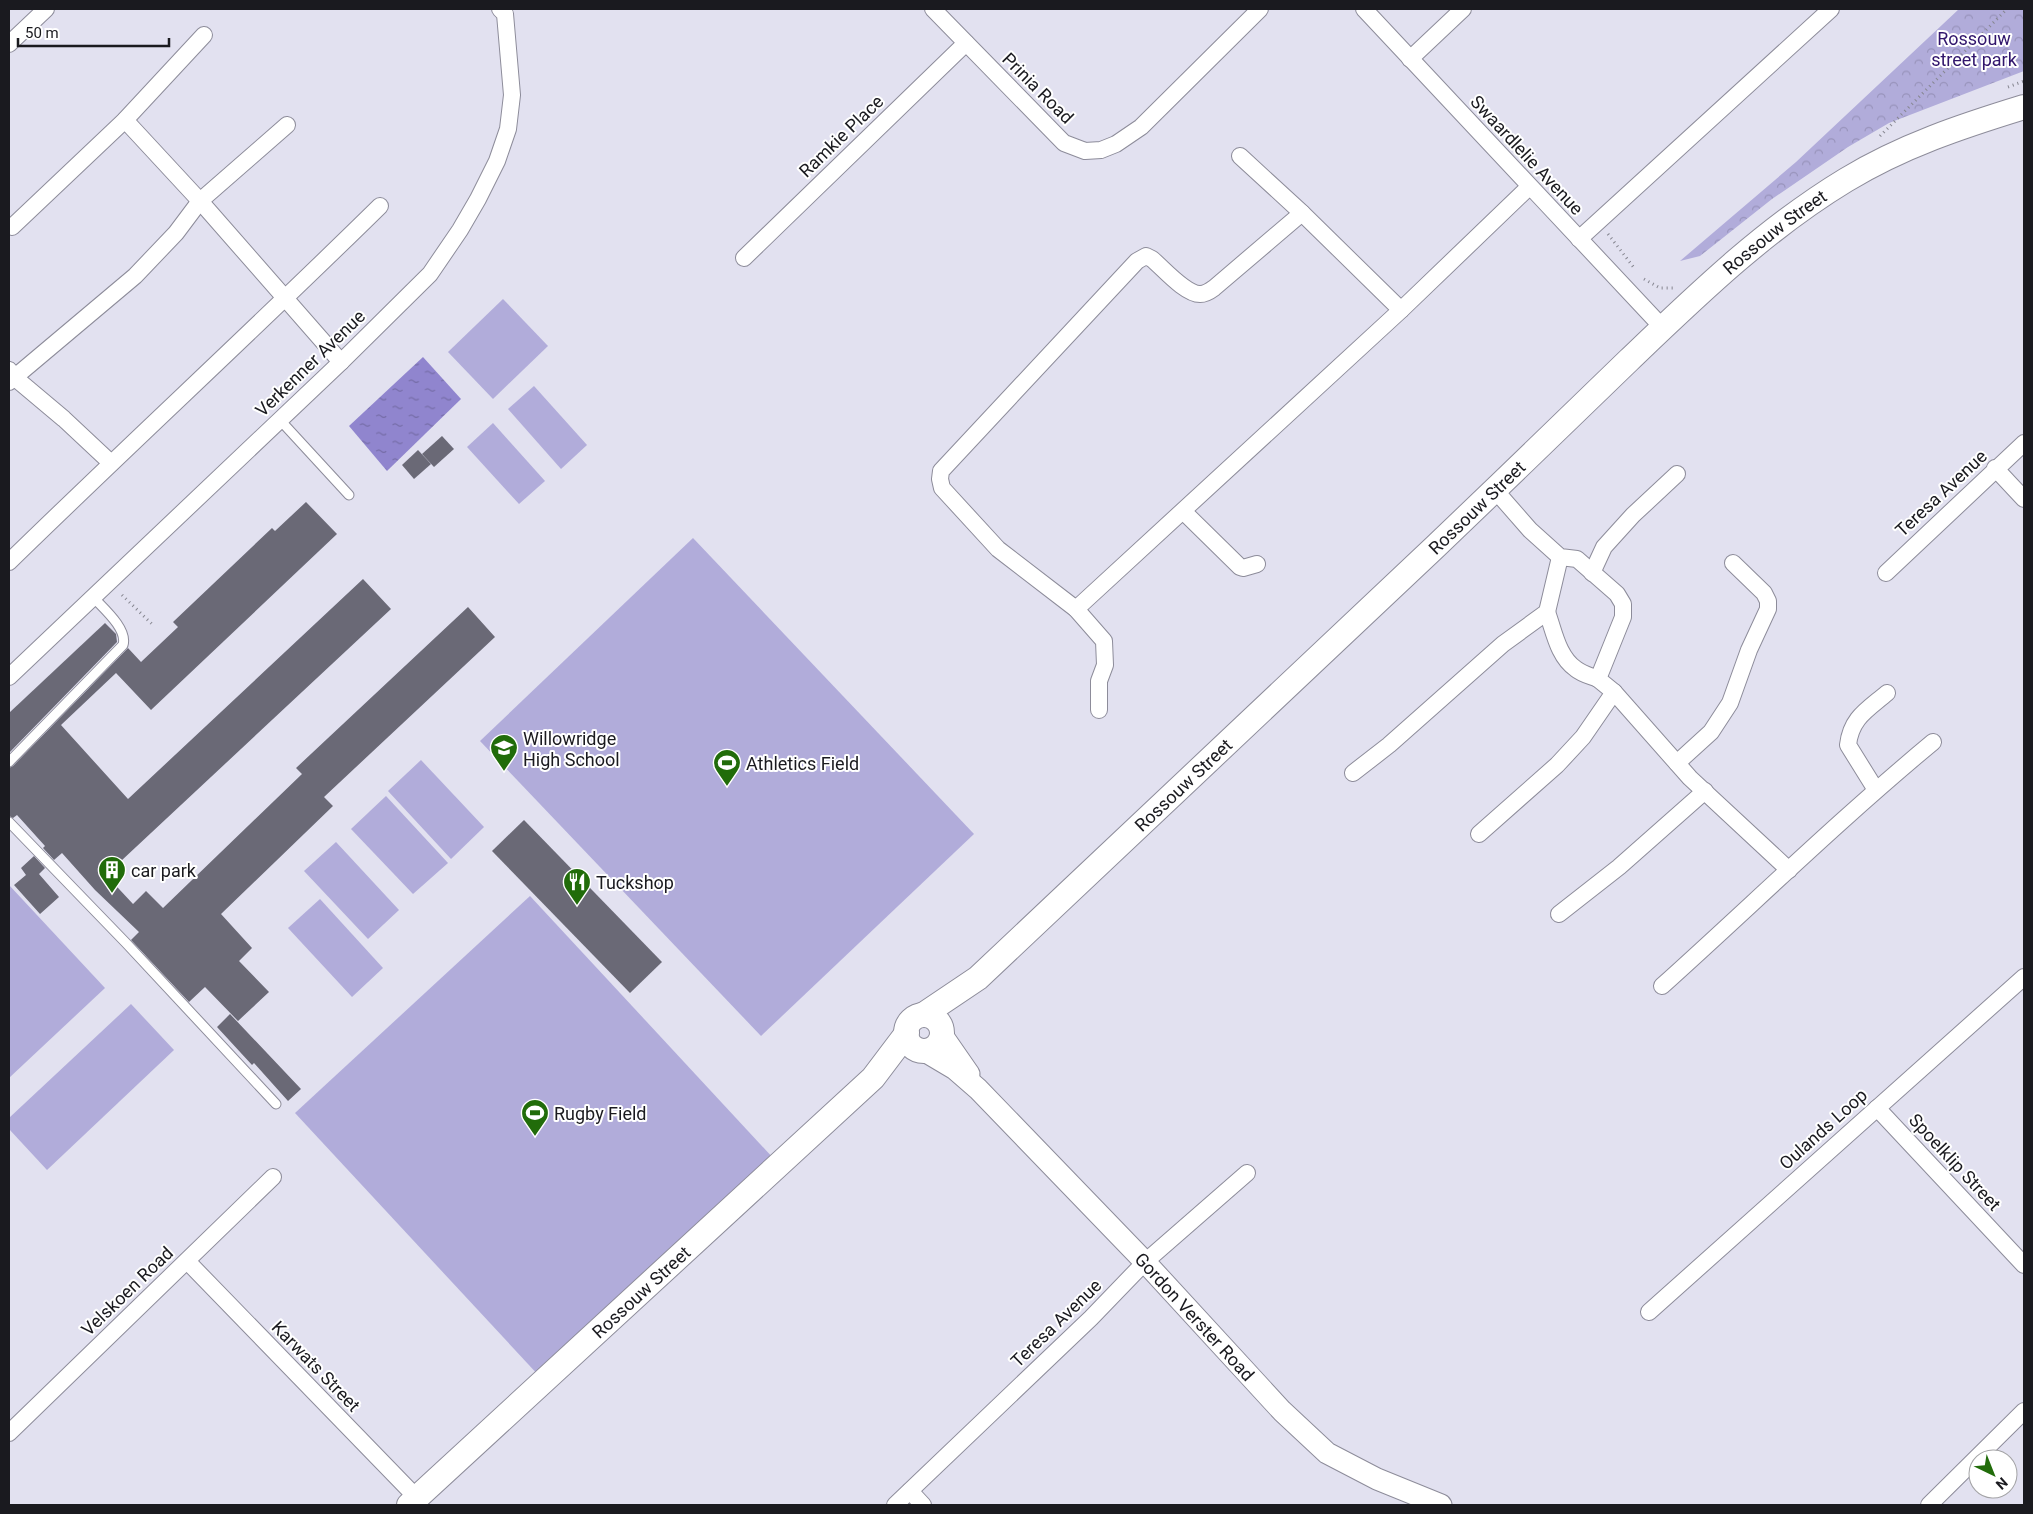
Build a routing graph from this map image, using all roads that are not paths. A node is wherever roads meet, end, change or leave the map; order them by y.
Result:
1 (46, 9) edge
2 (933, 9) edge
3 (1260, 9) edge
4 (1364, 9) edge
5 (1463, 9) edge
6 (1831, 9) edge
7 (507, 11) edge
8 (204, 35) dead end
9 (966, 43) junction
10 (9, 44) edge
11 (1410, 59) junction
12 (2024, 108) edge
13 (125, 120) junction
14 (287, 125) dead end
15 (1240, 156) dead end
16 (1529, 187) junction
17 (200, 201) junction
18 (380, 206) dead end
19 (1302, 213) junction
20 (12, 227) dead end
21 (1578, 239) junction
22 (744, 258) dead end
23 (286, 298) junction
24 (1401, 310) junction
25 (1663, 328) junction
26 (342, 362) junction
27 (11, 376) edge
28 (280, 420) junction
29 (2024, 443) edge
30 (111, 463) junction
31 (1995, 468) junction
32 (1677, 474) dead end
33 (1495, 490) junction
34 (350, 495) dead end
35 (2024, 499) edge
36 (1184, 512) junction
37 (1560, 557) junction
38 (9, 562) edge
39 (1733, 563) dead end
40 (1257, 564) dead end
41 (1592, 573) junction
42 (1886, 573) dead end
43 (93, 597) junction
44 (1076, 609) junction
45 (1547, 612) junction
46 (9, 678) edge
47 (1598, 679) junction
48 (1614, 692) junction
49 (1887, 694) dead end
50 (1099, 710) dead end
51 (1933, 742) dead end
52 (9, 762) edge
53 (1677, 763) junction
54 (1353, 773) dead end
55 (1876, 790) junction
56 (1705, 791) junction
57 (9, 822) edge
58 (1479, 834) dead end
59 (1789, 870) junction
60 (1559, 914) dead end
61 (2024, 977) edge
62 (978, 978) junction
63 (1662, 986) dead end
64 (923, 1015) junction
65 (942, 1032) junction
66 (916, 1044) junction
67 (978, 1089) junction
68 (276, 1104) dead end
69 (1877, 1108) junction
70 (1248, 1173) dead end
71 (273, 1177) dead end
72 (187, 1261) junction
73 (1145, 1262) junction
74 (2024, 1266) edge
75 (1649, 1312) dead end
76 (2024, 1411) edge
77 (9, 1433) edge
78 (910, 1491) junction
79 (413, 1502) edge
80 (895, 1505) edge
81 (923, 1505) edge
82 (1441, 1505) edge
83 (1929, 1505) edge

1 - 10 street
2 - 9 street, Prinia Road
3 - 9 street, Prinia Road
4 - 11 street, Swaardlelie Avenue
5 - 11 street
6 - 21 street
7 - 26 street, Verkenner Avenue
8 - 13 street
9 - 22 street, Ramkie Place
11 - 16 street, Swaardlelie Avenue
12 - 25 main road, Rossouw Street
13 - 17 street
13 - 20 street
14 - 17 street
15 - 19 street
16 - 21 street, Swaardlelie Avenue
16 - 24 street
17 - 23 street
17 - 27 street
18 - 23 street
19 - 24 street
19 - 44 street
21 - 25 street, Swaardlelie Avenue
23 - 26 street
23 - 30 street
24 - 36 street
25 - 33 main road, Rossouw Street
26 - 28 street, Verkenner Avenue
27 - 30 street
28 - 34 lane
28 - 43 street, Verkenner Avenue
29 - 31 street, Teresa Avenue
30 - 38 street
31 - 35 street
31 - 42 street, Teresa Avenue
32 - 41 street
33 - 37 street
33 - 62 main road, Rossouw Street
36 - 40 street
36 - 44 street
37 - 41 street
37 - 45 street
39 - 53 street
41 - 47 street
43 - 46 street, Verkenner Avenue
43 - 52 lane
44 - 50 street
45 - 47 street
45 - 54 street
47 - 48 street
48 - 53 street
48 - 58 street
49 - 55 street
51 - 55 street
53 - 56 street
55 - 59 street
56 - 59 street
56 - 60 street
57 - 68 lane
59 - 63 street
61 - 69 street, Oulands Loop
62 - 64 main road, Rossouw Street
62 - 65 main road, Rossouw Street
64 - 65 main road
64 - 66 main road
65 - 66 main road
65 - 67 street, Gordon Verster Road
66 - 67 street, Gordon Verster Road
66 - 79 main road, Rossouw Street
67 - 73 street, Gordon Verster Road
69 - 74 street, Spoelklip Street
69 - 75 street, Oulands Loop
70 - 73 street, Teresa Avenue
71 - 72 street, Velskoen Road
72 - 77 street, Velskoen Road
72 - 79 street, Karwats Street
73 - 78 street, Teresa Avenue
73 - 82 street, Gordon Verster Road
76 - 83 street
78 - 80 street, Teresa Avenue
78 - 81 street

